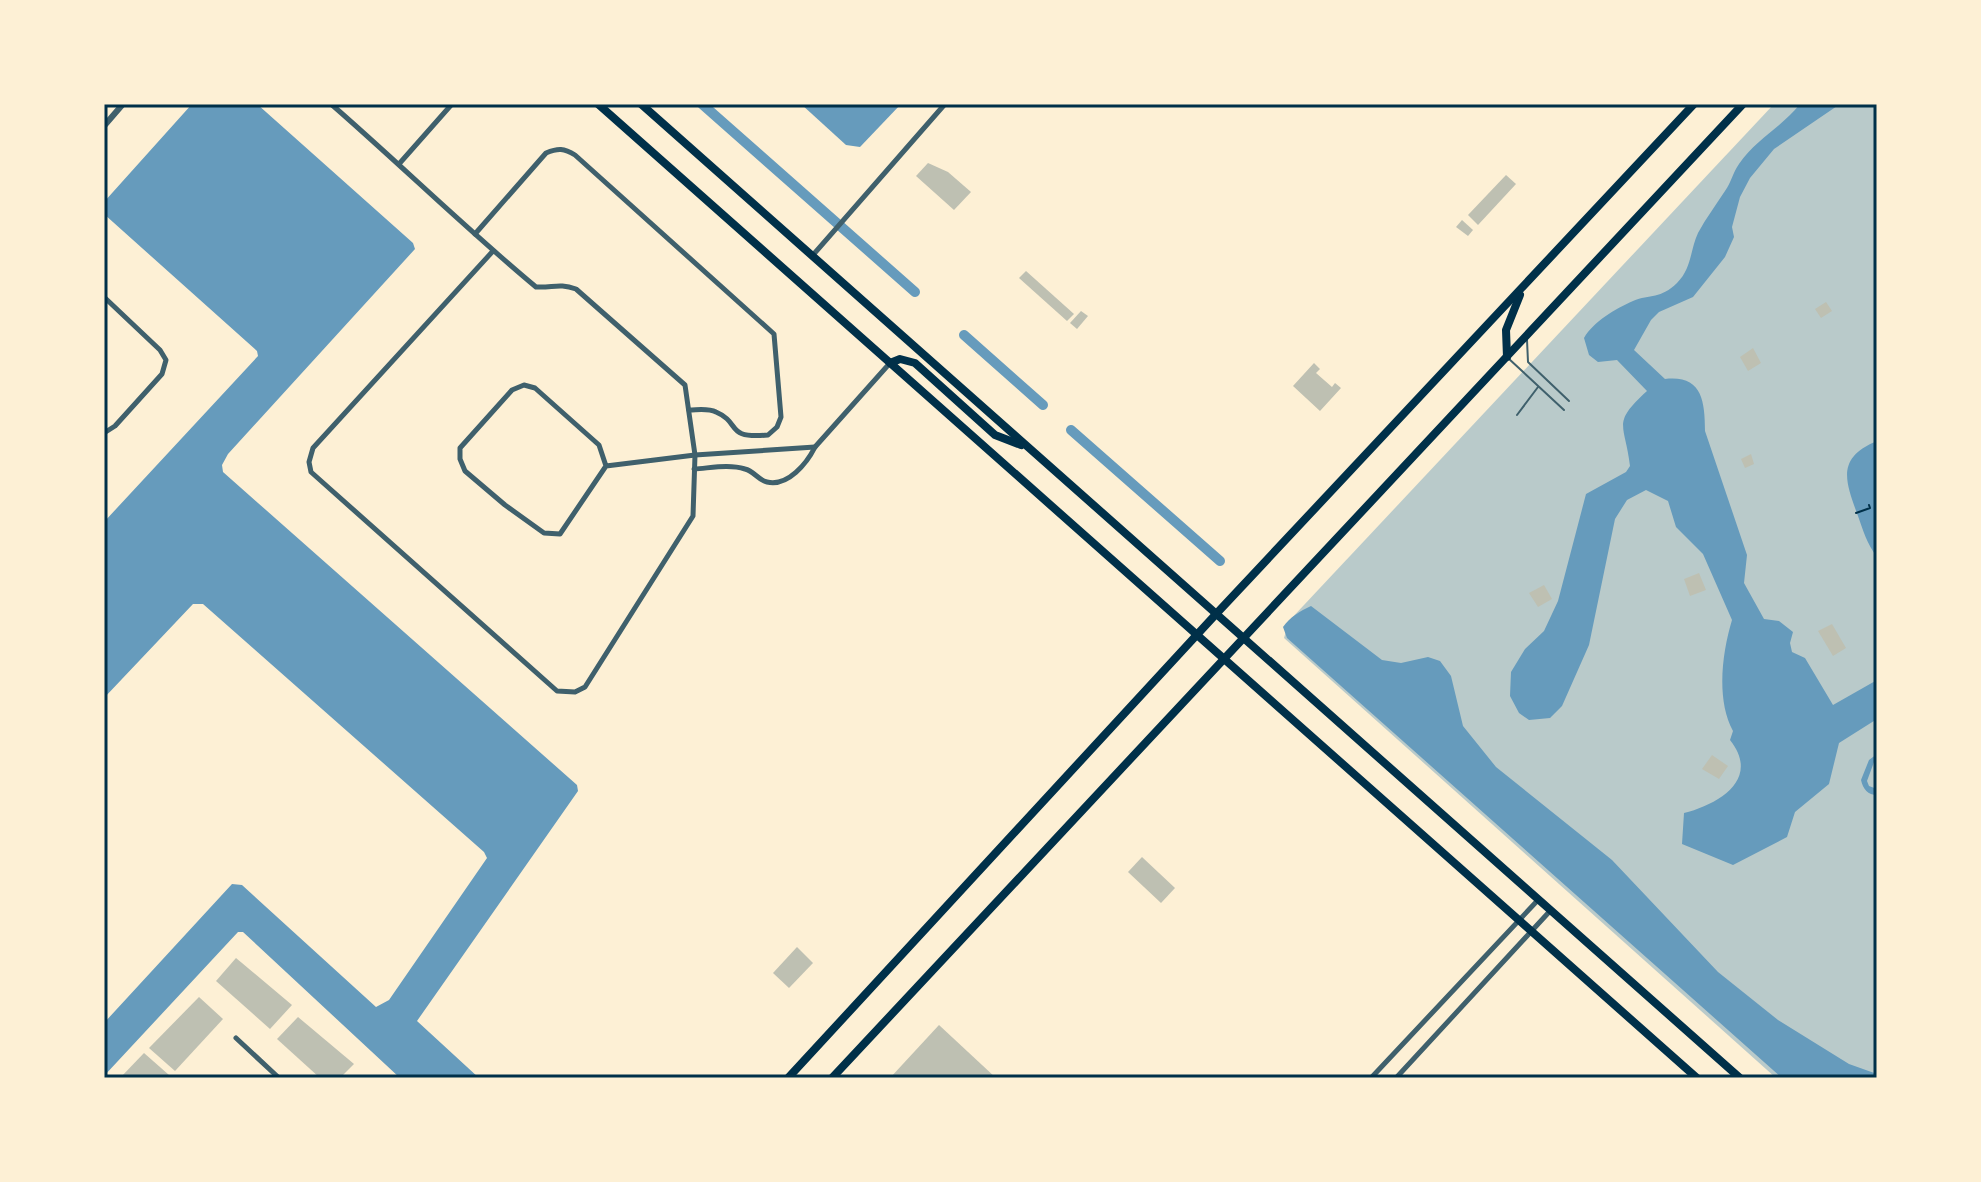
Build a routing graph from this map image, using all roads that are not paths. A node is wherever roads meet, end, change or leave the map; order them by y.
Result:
1 (123, 104) edge
2 (331, 104) edge
3 (452, 104) edge
4 (598, 104) edge
5 (641, 104) edge
6 (945, 104) edge
7 (1694, 104) edge
8 (1743, 104) edge
9 (104, 126) edge
10 (399, 164) junction
11 (475, 234) junction
12 (493, 251) junction
13 (812, 256) junction
14 (1521, 290) junction
15 (104, 297) edge
16 (1526, 337) junction
17 (1507, 357) junction
18 (890, 363) junction
19 (1539, 386) junction
20 (1569, 401) dead end
21 (689, 410) junction
22 (1564, 410) dead end
23 (1517, 415) dead end
24 (104, 433) edge
25 (815, 447) junction
26 (1029, 448) junction
27 (695, 455) junction
28 (606, 466) junction
29 (694, 469) junction
30 (1217, 613) junction
31 (1196, 637) junction
32 (1245, 638) junction
33 (1223, 660) junction
34 (1538, 900) junction
35 (1550, 911) junction
36 (1519, 921) junction
37 (1531, 931) junction
38 (236, 1038) dead end
39 (279, 1078) edge
40 (788, 1078) edge
41 (832, 1078) edge
42 (1371, 1078) edge
43 (1396, 1078) edge
44 (1697, 1078) edge
45 (1740, 1078) edge

1 - 9 street
2 - 10 street
3 - 10 street
4 - 18 highway
5 - 13 highway
6 - 13 street
7 - 14 highway
8 - 16 highway
10 - 11 street
11 - 12 street
11 - 21 street
12 - 21 street
12 - 29 street
13 - 26 highway
14 - 17 highway
14 - 30 highway
15 - 24 street
16 - 17 highway
16 - 20 lane
17 - 19 lane
17 - 32 highway
18 - 25 street
18 - 26 highway
18 - 31 highway
19 - 22 lane
19 - 23 lane
21 - 27 street
25 - 27 street
25 - 29 street
26 - 30 highway
27 - 28 street
27 - 29 street
28 - 28 street
30 - 31 highway
30 - 32 highway
31 - 33 highway
31 - 40 highway
32 - 33 highway
32 - 34 highway
33 - 36 highway
33 - 41 highway
34 - 35 highway
34 - 36 street
35 - 37 street
35 - 45 highway
36 - 37 highway
36 - 42 street
37 - 43 street
37 - 44 highway
38 - 39 street

